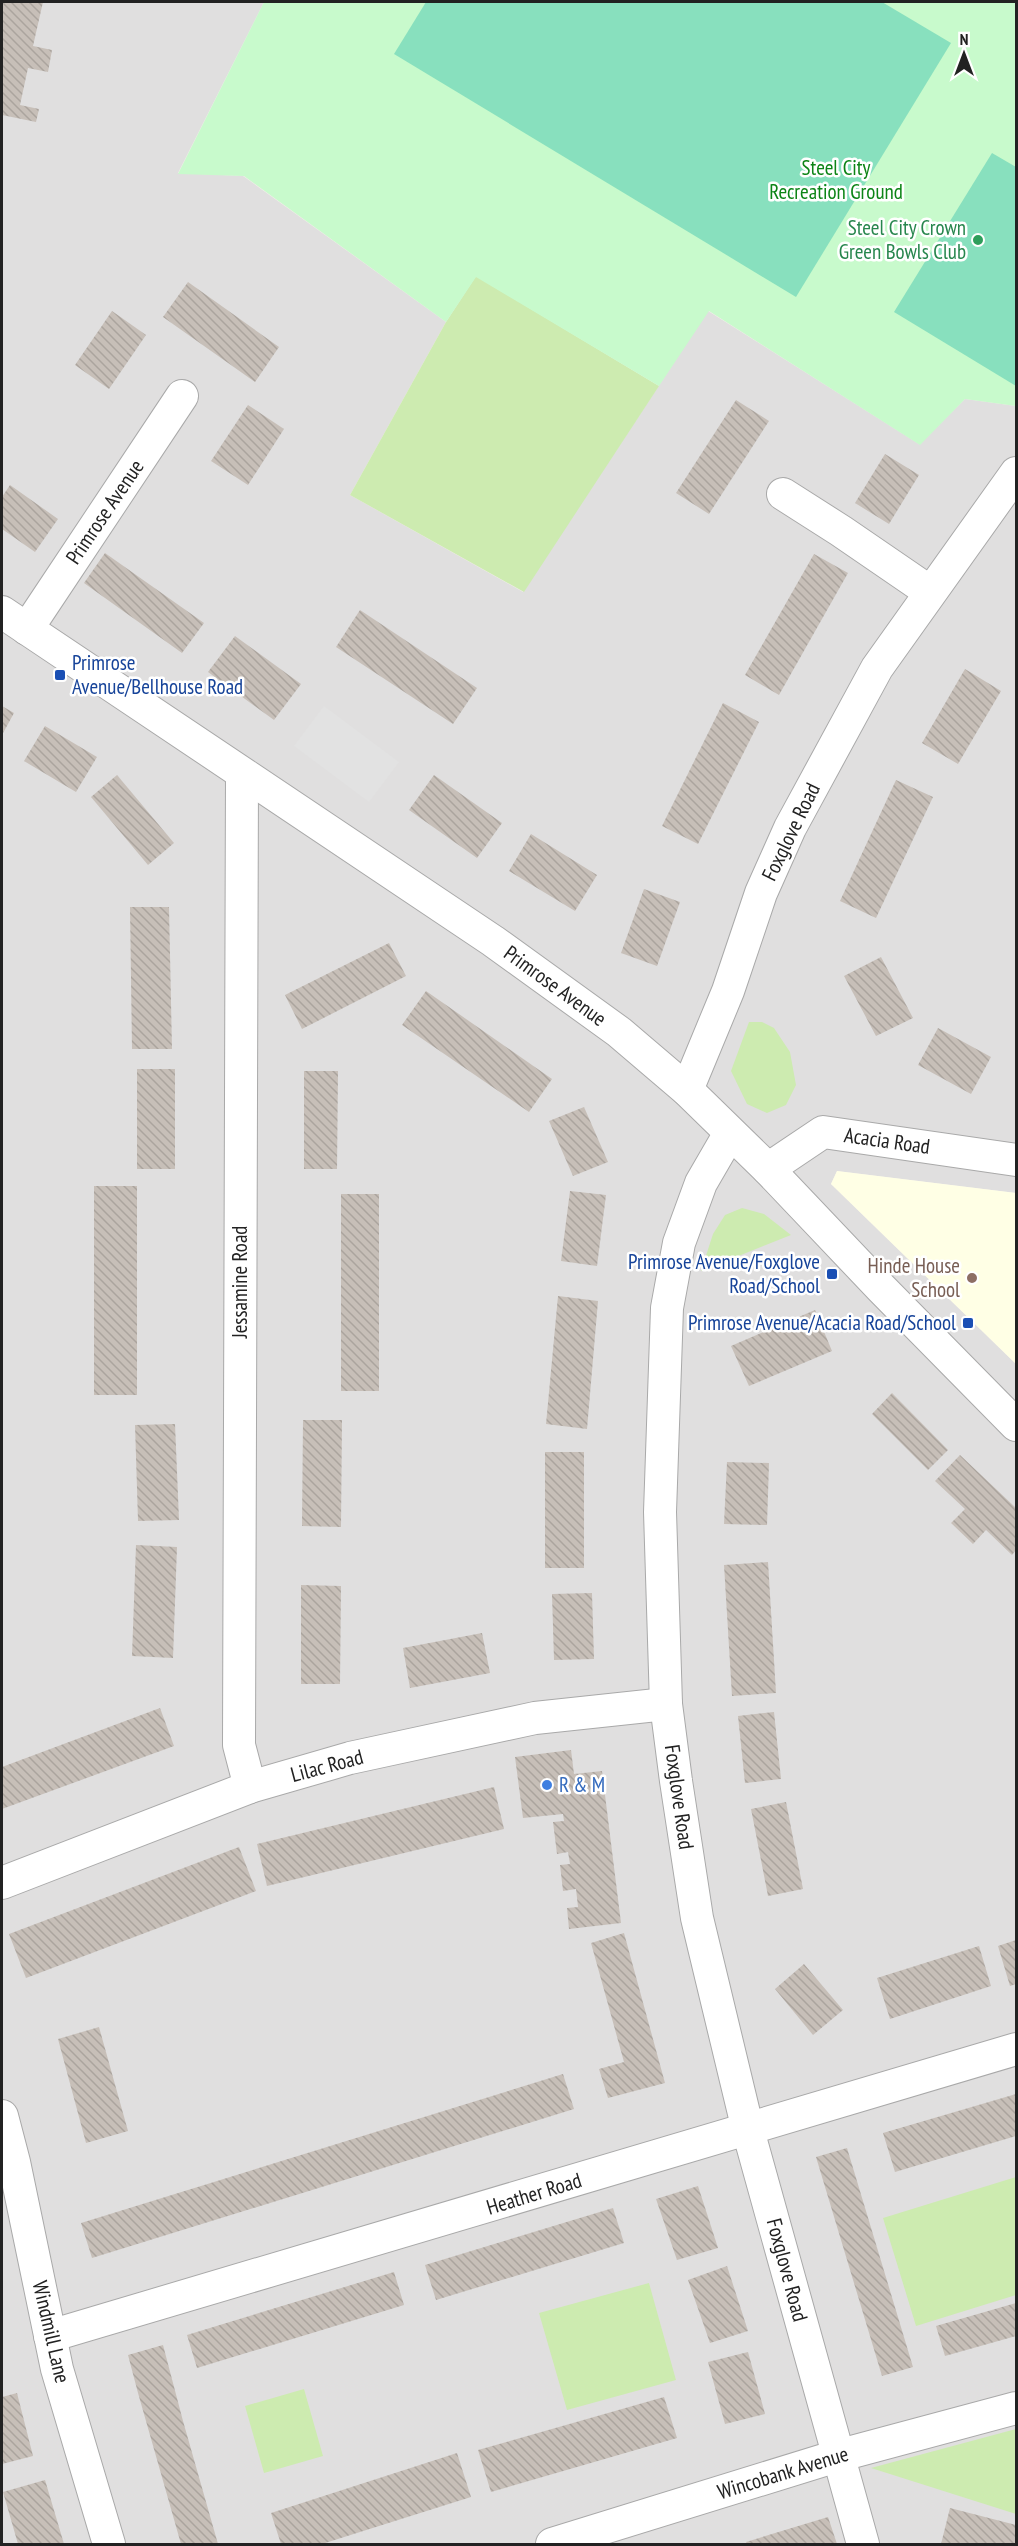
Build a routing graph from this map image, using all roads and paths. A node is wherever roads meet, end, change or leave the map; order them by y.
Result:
1 (182, 396) dead end
2 (1017, 473) edge
3 (783, 494) dead end
4 (930, 592) junction
5 (2, 612) edge
6 (27, 629) junction
7 (242, 775) junction
8 (687, 1090) junction
9 (730, 1133) junction
10 (1017, 1160) edge
11 (768, 1168) junction
12 (1017, 1425) edge
13 (666, 1704) junction
14 (250, 1787) junction
15 (2, 1883) edge
16 (1017, 2049) edge
17 (2, 2116) edge
18 (748, 2130) junction
19 (51, 2336) junction
20 (1017, 2408) edge
21 (837, 2456) junction
22 (109, 2544) edge
23 (552, 2544) edge
24 (863, 2544) edge

1 - 6 street, Primrose Avenue
2 - 4 street, Foxglove Road
3 - 4 street
4 - 8 street, Foxglove Road
5 - 6 street, Primrose Avenue
6 - 7 street, Primrose Avenue
7 - 8 street, Primrose Avenue
7 - 14 street, Jessamine Road
8 - 9 street, Primrose Avenue
9 - 11 street, Primrose Avenue
9 - 13 street, Foxglove Road
10 - 11 street, Acacia Road
11 - 12 street, Primrose Avenue
13 - 14 street, Lilac Road
13 - 18 street, Foxglove Road
14 - 15 street, Lilac Road
16 - 18 street, Heather Road
17 - 19 street, Windmill Lane
18 - 19 street, Heather Road
18 - 21 street, Foxglove Road
19 - 22 street, Windmill Lane
20 - 21 street, Wincobank Avenue
21 - 23 street, Wincobank Avenue
21 - 24 street, Foxglove Road

